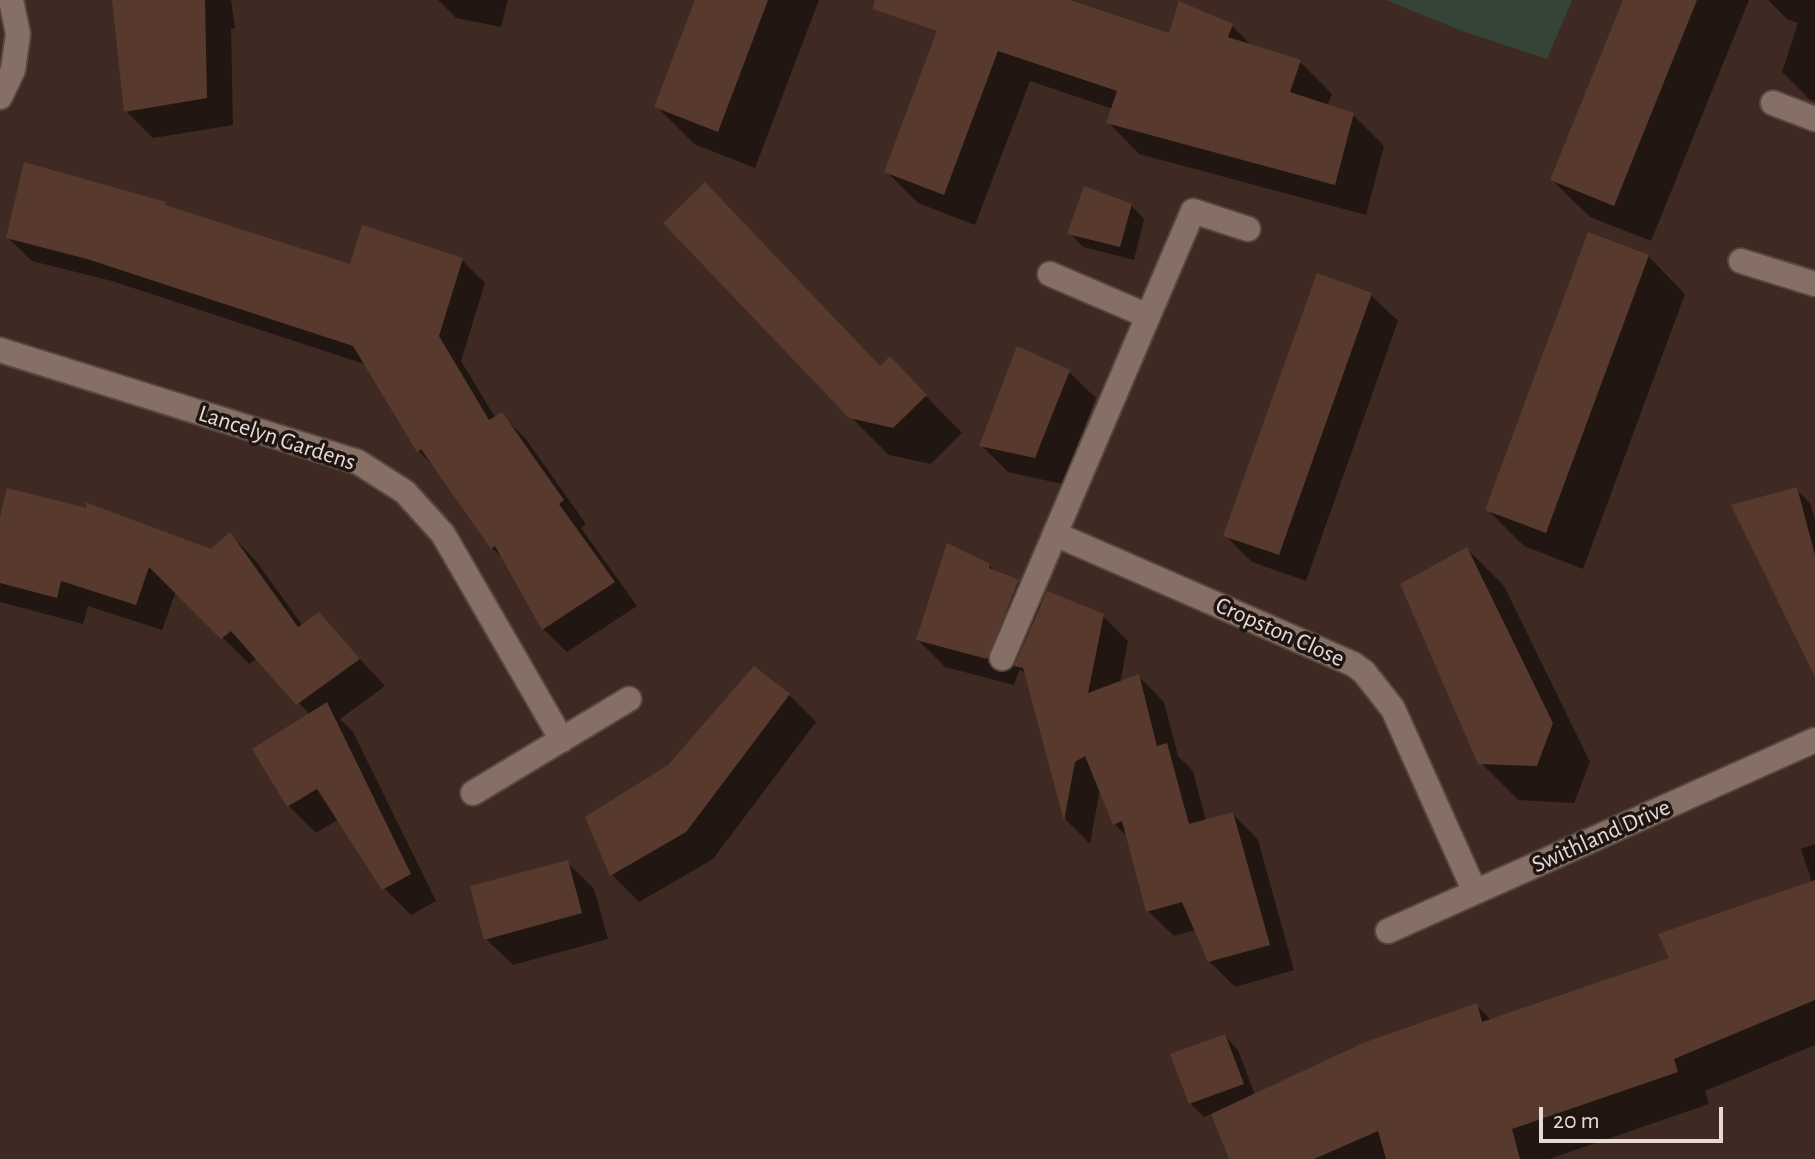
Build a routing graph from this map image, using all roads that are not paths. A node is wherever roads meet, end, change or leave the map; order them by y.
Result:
1 (11, 0) edge
2 (0, 97) edge
3 (1773, 103) dead end
4 (1815, 119) edge
5 (1248, 229) dead end
6 (1741, 261) dead end
7 (1050, 274) dead end
8 (1815, 284) edge
9 (1148, 316) junction
10 (0, 350) edge
11 (1055, 534) junction
12 (1002, 658) dead end
13 (629, 699) dead end
14 (562, 740) junction
15 (1815, 740) edge
16 (473, 793) dead end
17 (1475, 892) junction
18 (1388, 931) dead end

1 - 2 street
3 - 4 street
5 - 9 street
6 - 8 street
7 - 9 street
9 - 11 street
10 - 14 street, Lancelyn Gardens
11 - 12 street
11 - 17 street, Cropston Close
13 - 14 street
14 - 16 street
15 - 17 street, Swithland Drive
17 - 18 street, Swithland Drive

